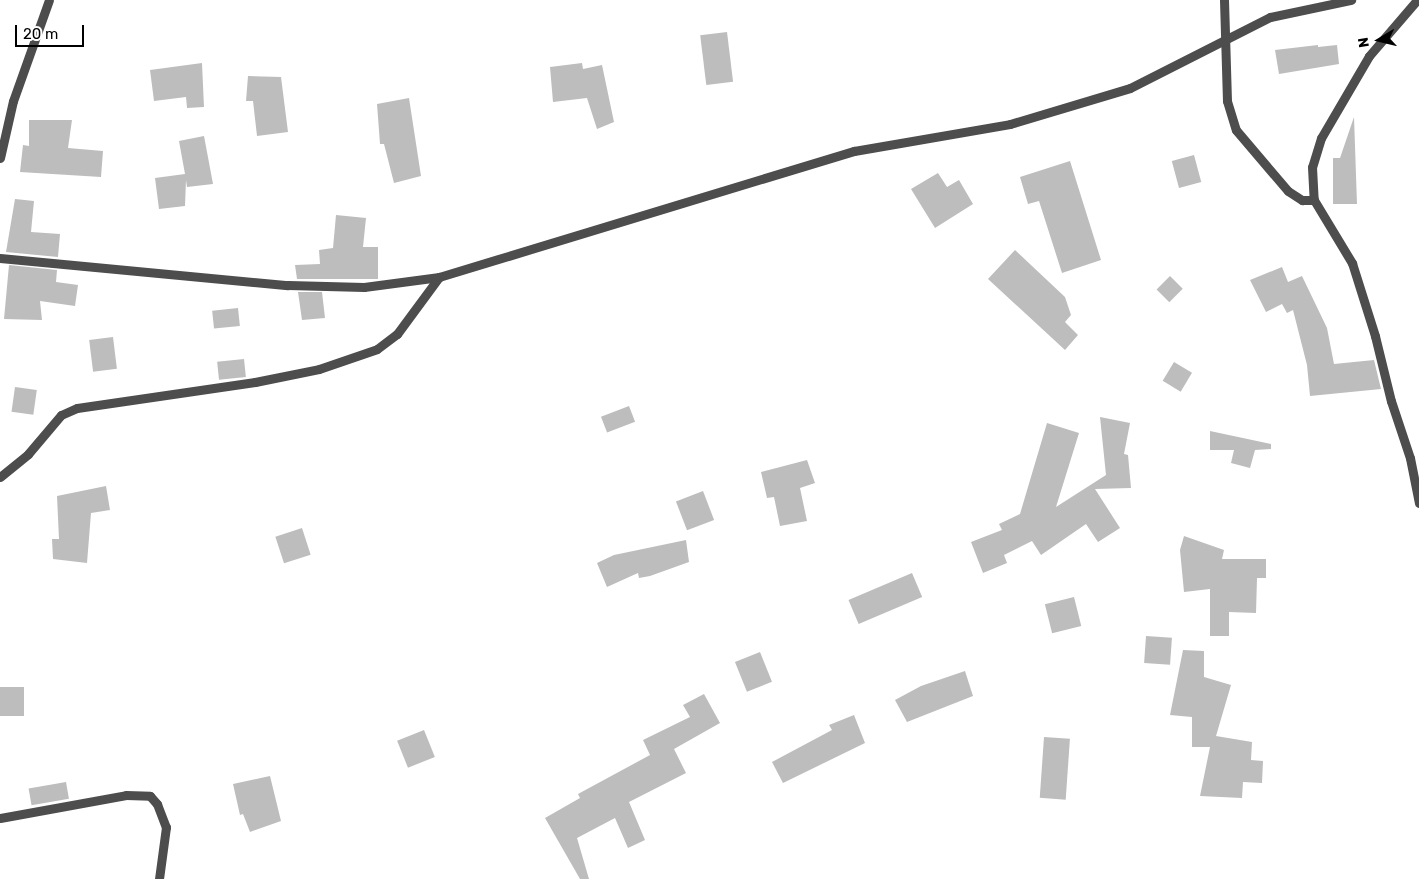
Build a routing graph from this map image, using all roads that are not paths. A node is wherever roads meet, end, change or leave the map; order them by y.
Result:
1 (49, 0) edge
2 (1224, 0) edge
3 (1351, 0) edge
4 (1417, 0) edge
5 (1228, 37) junction
6 (0, 158) edge
7 (1314, 200) junction
8 (0, 258) edge
9 (439, 277) junction
10 (0, 477) edge
11 (1419, 503) edge
12 (0, 818) edge
13 (159, 879) edge

1 - 6 street
2 - 5 street
3 - 5 street
4 - 7 street
5 - 7 street
5 - 9 street
7 - 11 street
8 - 9 street
9 - 10 street
12 - 13 street

